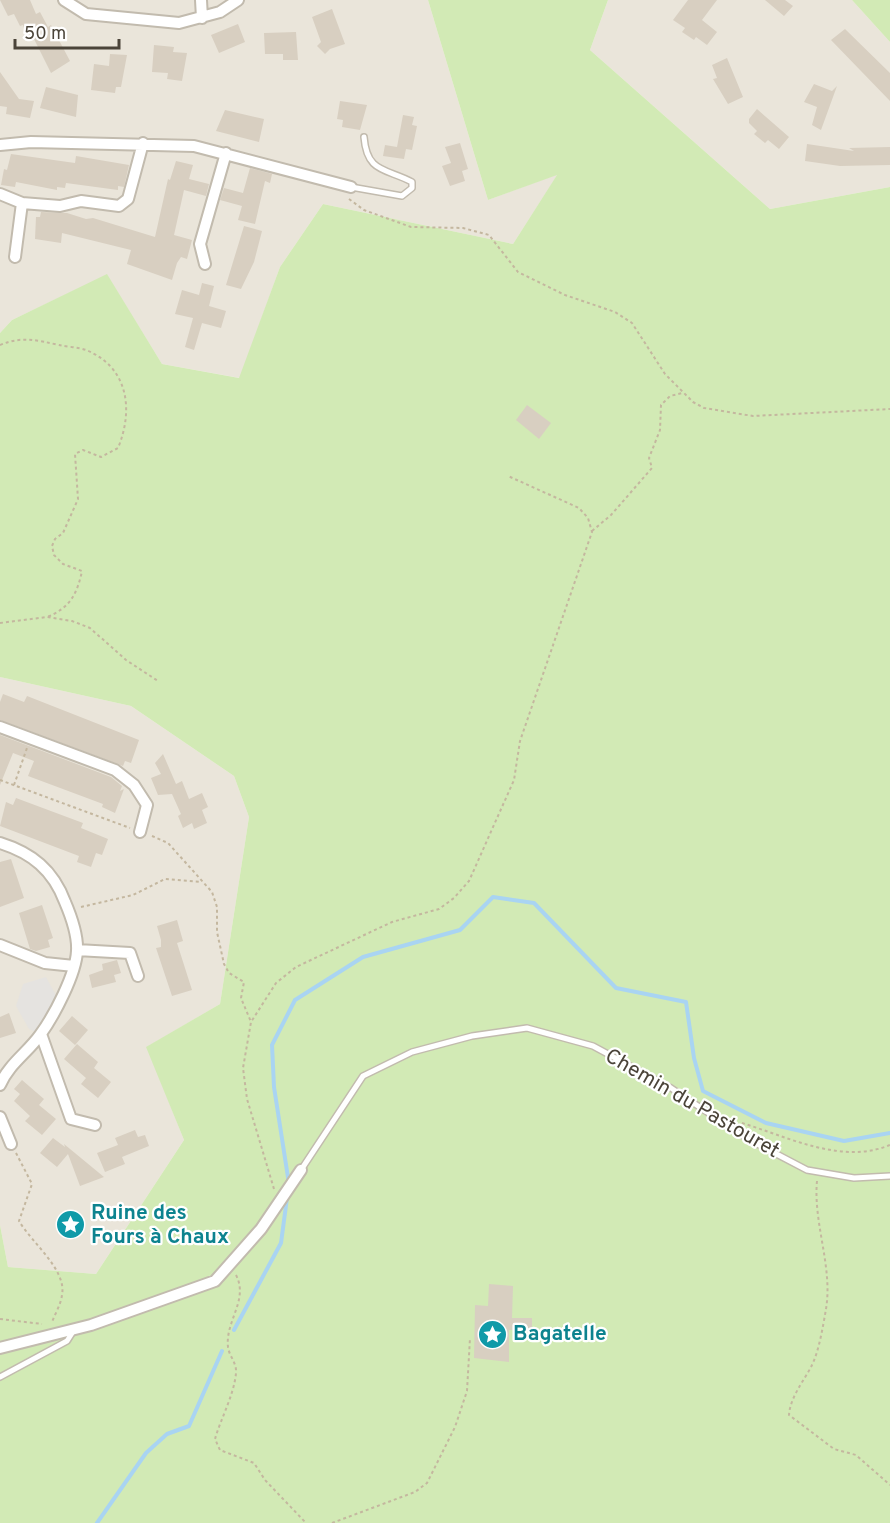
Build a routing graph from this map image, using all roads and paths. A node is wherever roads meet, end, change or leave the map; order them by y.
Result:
1 (64, 0) edge
2 (201, 0) edge
3 (238, 0) edge
4 (202, 18) junction
5 (364, 137) dead end
6 (143, 143) junction
7 (0, 145) edge
8 (226, 153) junction
9 (349, 192) junction
10 (0, 194) edge
11 (22, 203) junction
12 (15, 257) dead end
13 (205, 264) dead end
14 (0, 345) edge
15 (682, 393) junction
16 (890, 409) edge
17 (508, 476) dead end
18 (592, 531) junction
19 (47, 618) junction
20 (0, 623) edge
21 (159, 681) dead end
22 (0, 727) edge
23 (30, 739) junction
24 (0, 780) edge
25 (14, 785) junction
26 (140, 832) junction
27 (0, 843) edge
28 (201, 882) junction
29 (69, 909) junction
30 (0, 945) edge
31 (77, 950) junction
32 (75, 966) junction
33 (138, 976) dead end
34 (251, 1022) junction
35 (40, 1034) junction
36 (1, 1080) edge
37 (0, 1117) edge
38 (736, 1121) dead end
39 (95, 1125) dead end
40 (11, 1144) joint
41 (890, 1145) edge
42 (301, 1170) joint
43 (818, 1173) junction
44 (890, 1176) edge
45 (279, 1203) junction
46 (227, 1267) junction
47 (0, 1319) edge
48 (75, 1329) junction
49 (470, 1338) dead end
50 (0, 1348) edge
51 (0, 1377) edge
52 (890, 1485) edge
53 (306, 1523) edge
54 (332, 1523) edge

1 - 4 street
2 - 4 street
3 - 4 street
5 - 9 lane
6 - 7 street
6 - 8 street
6 - 11 street
8 - 9 street
8 - 13 street
9 - 15 path
10 - 11 street
11 - 12 street
14 - 19 path
15 - 16 path
15 - 18 path
17 - 18 path
18 - 34 path
19 - 20 path
19 - 21 path
22 - 23 street
23 - 25 path
23 - 26 street
24 - 25 path
25 - 26 path
26 - 28 path
27 - 29 street
28 - 29 path
28 - 34 path
29 - 31 street
30 - 32 street
31 - 32 street
31 - 33 street
32 - 35 street
34 - 45 path
35 - 36 street
35 - 39 street
37 - 40 street
38 - 41 path
40 - 47 path
42 - 43 lane, Chemin du Pastouret
42 - 45 street, Chemin du Pastouret
43 - 44 lane, Chemin du Pastouret
43 - 52 path
45 - 46 street, Chemin du Pastouret
46 - 48 street, Chemin du Pastouret
46 - 53 path
48 - 50 street, Chemin du Pastouret
48 - 51 lane
49 - 54 path

